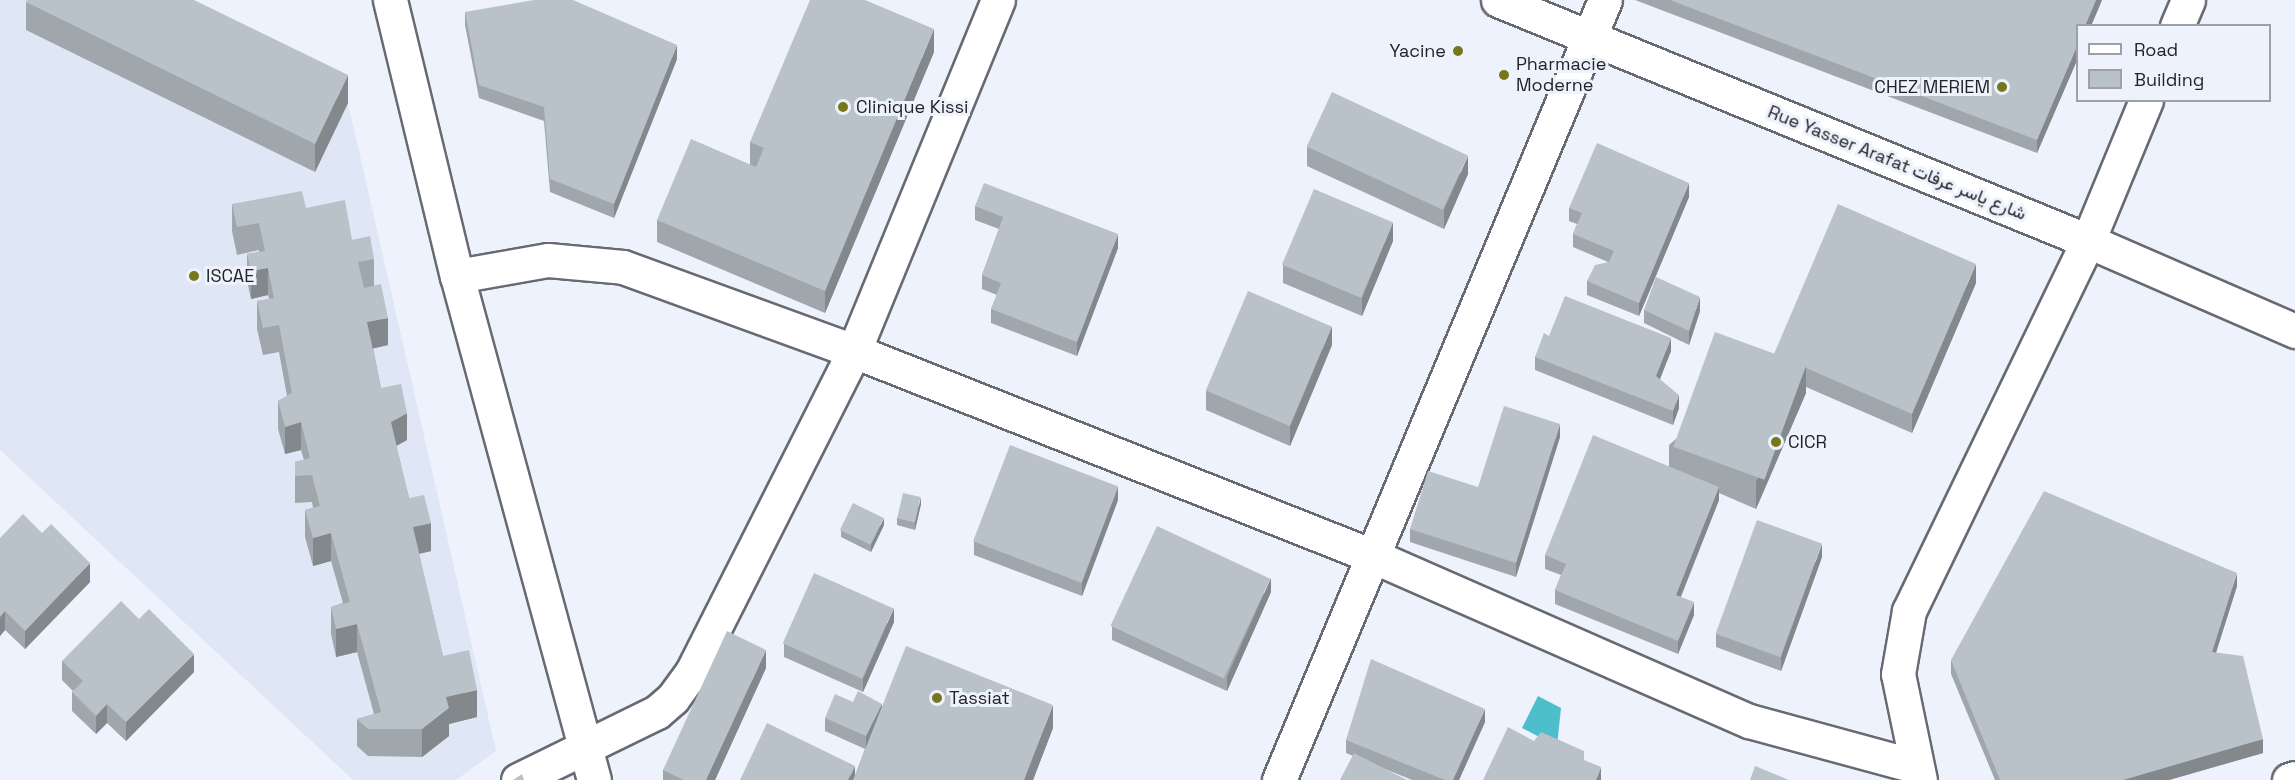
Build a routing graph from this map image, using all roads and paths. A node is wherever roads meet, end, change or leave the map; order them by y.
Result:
1 (390, 0) edge
2 (998, 0) edge
3 (1498, 0) edge
4 (1605, 0) edge
5 (2187, 0) edge
6 (2178, 24) edge
7 (1589, 39) junction
8 (2145, 102) edge
9 (2088, 241) junction
10 (457, 276) junction
11 (2295, 331) edge
12 (854, 351) junction
13 (1375, 557) junction
14 (584, 747) junction
15 (1917, 773) edge
16 (2295, 778) edge
17 (518, 780) edge
18 (594, 780) edge
19 (1279, 780) edge
20 (2289, 780) edge

1 - 10 street
2 - 12 street
3 - 7 street, Rue Yasser Arafat شارع ياسر عرفات
4 - 7 street
5 - 6 street
7 - 9 street, Rue Yasser Arafat شارع ياسر عرفات
7 - 13 street
8 - 9 street
9 - 11 street, Rue Yasser Arafat شارع ياسر عرفات
9 - 15 street
10 - 12 street
10 - 14 street
12 - 13 street
12 - 14 street
13 - 15 street
13 - 19 street
14 - 17 street
14 - 18 street
16 - 20 street

